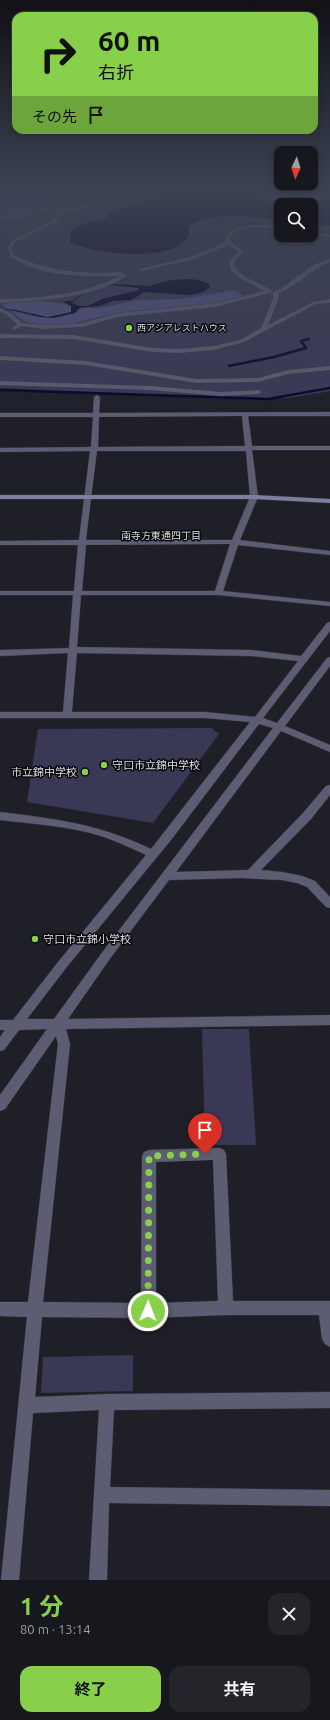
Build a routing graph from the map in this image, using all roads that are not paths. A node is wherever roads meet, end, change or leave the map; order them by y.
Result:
1 (31, 265) edge
2 (161, 265) edge
3 (232, 265) edge
4 (319, 265) edge
5 (142, 269) dead end
6 (269, 291) junction
7 (276, 292) junction
8 (0, 301) edge
9 (330, 301) edge
10 (2, 311) edge
11 (0, 318) edge
12 (17, 322) junction
13 (263, 329) junction
14 (8, 335) junction
15 (0, 336) edge
16 (0, 358) edge
17 (330, 368) edge
18 (0, 382) edge
19 (259, 392) dead end
20 (97, 397) dead end
21 (96, 414) junction
22 (244, 414) junction
23 (330, 414) edge
24 (0, 415) edge
25 (330, 448) edge
26 (0, 450) edge
27 (94, 450) junction
28 (250, 450) junction
29 (89, 497) junction
30 (254, 497) junction
31 (0, 498) edge
32 (330, 501) edge
33 (235, 542) junction
34 (0, 543) edge
35 (82, 543) junction
36 (330, 553) edge
37 (0, 593) edge
38 (77, 593) junction
39 (218, 593) junction
40 (330, 604) edge
41 (330, 625) edge
42 (73, 650) junction
43 (0, 653) edge
44 (302, 659) junction
45 (330, 660) edge
46 (0, 715) edge
47 (67, 715) junction
48 (258, 720) junction
49 (280, 727) junction
50 (330, 749) edge
51 (330, 788) edge
52 (0, 816) edge
53 (153, 854) junction
54 (250, 875) junction
55 (167, 876) junction
56 (330, 904) edge
57 (330, 1020) edge
58 (17, 1024) junction
59 (58, 1024) junction
60 (0, 1025) edge
61 (0, 1046) edge
62 (0, 1105) edge
63 (35, 1308) junction
64 (226, 1308) junction
65 (328, 1308) edge
66 (0, 1309) edge
67 (148, 1311) junction
68 (330, 1339) edge
69 (330, 1400) edge
70 (107, 1402) junction
71 (26, 1405) junction
72 (101, 1494) junction
73 (330, 1498) edge
74 (10, 1580) edge
75 (98, 1580) edge

1 - 8 street
2 - 5 street
3 - 6 street
4 - 7 street
6 - 7 street
6 - 12 street
7 - 13 street
9 - 13 street
10 - 12 street
11 - 12 street
12 - 14 street
13 - 14 street
14 - 15 street
16 - 17 street
18 - 19 street
20 - 21 street
21 - 22 street
21 - 24 street
21 - 27 street
22 - 23 street
22 - 28 street
25 - 28 street
26 - 27 street
27 - 28 street
27 - 29 street
28 - 30 street
29 - 30 street
29 - 31 street
29 - 35 street
30 - 32 street
30 - 33 street
33 - 35 street
33 - 36 street
33 - 39 street
34 - 35 street
35 - 38 street
37 - 38 street
38 - 39 street
38 - 42 street
39 - 40 street
41 - 44 street
42 - 43 street
42 - 44 street
42 - 47 street
44 - 48 street
45 - 49 street
46 - 47 street
47 - 48 street
48 - 49 street
48 - 53 street
49 - 50 street
49 - 55 street
51 - 54 street
52 - 53 street
53 - 58 street
54 - 55 street
54 - 56 street
55 - 59 street
57 - 59 street
58 - 59 street
58 - 60 street
58 - 61 street
59 - 62 street
59 - 63 street
63 - 66 street
63 - 67 street
63 - 71 street
64 - 65 street
64 - 67 street
64 - 67 street
65 - 68 street
69 - 70 street
70 - 71 street
70 - 72 street
71 - 74 street
72 - 73 street
72 - 75 street

